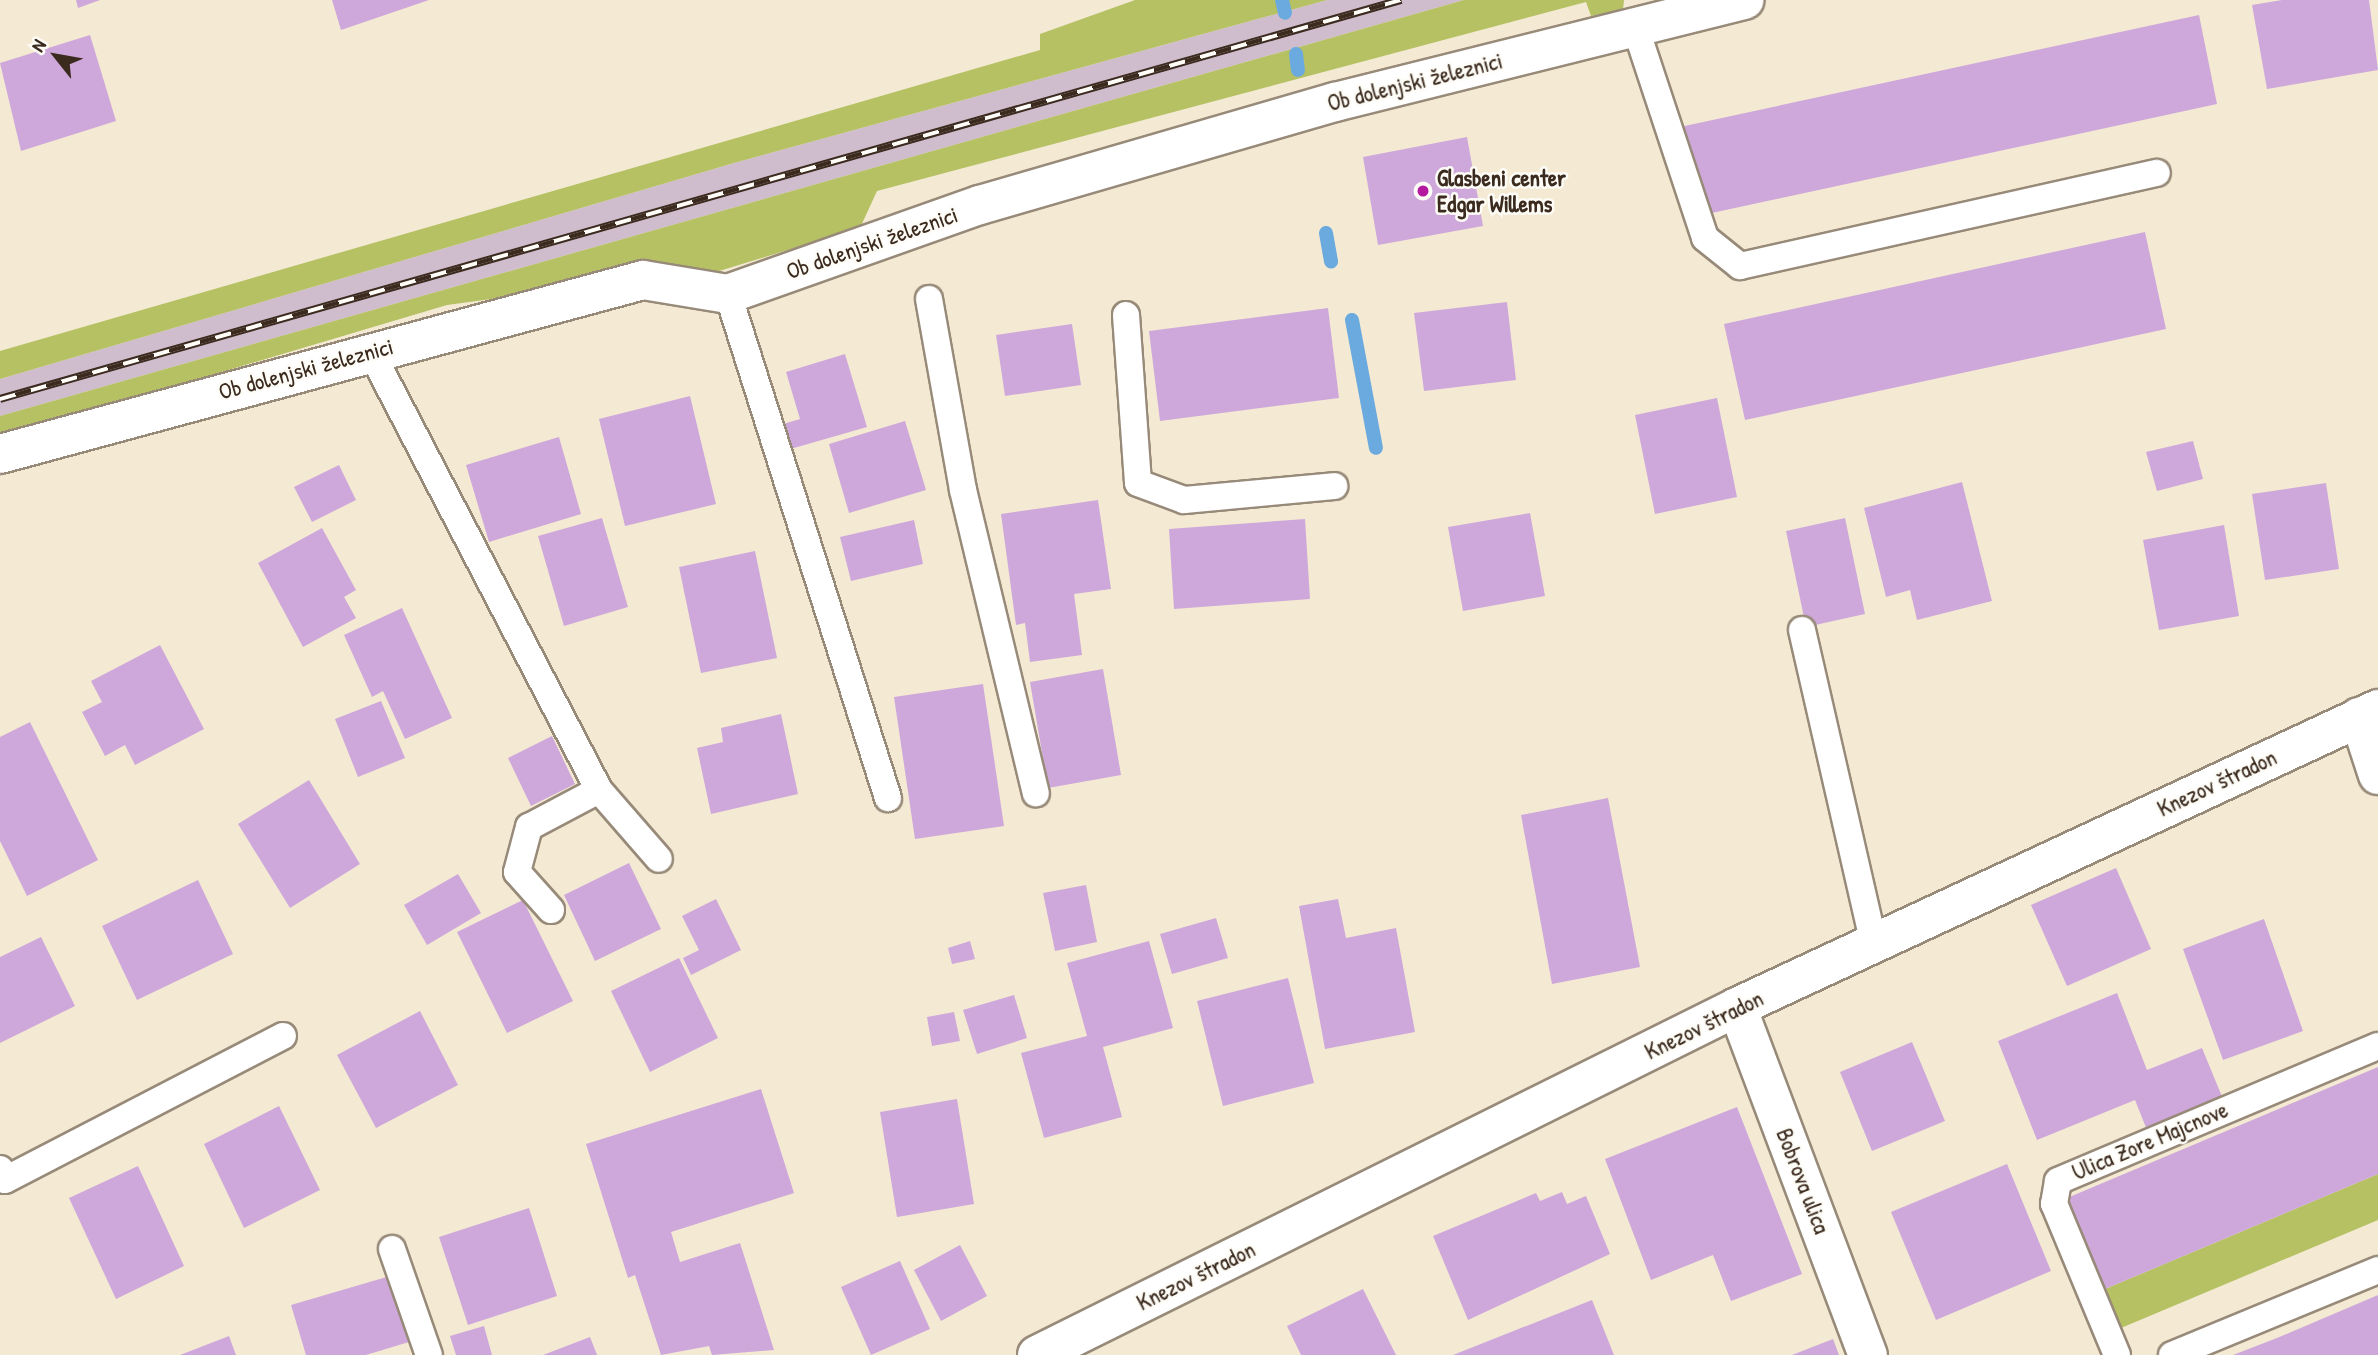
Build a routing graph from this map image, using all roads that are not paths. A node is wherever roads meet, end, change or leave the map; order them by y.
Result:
1 (1744, 0) edge
2 (1635, 26) junction
3 (2157, 173) dead end
4 (728, 295) junction
5 (929, 299) dead end
6 (1126, 315) dead end
7 (372, 352) junction
8 (0, 454) edge
9 (1334, 486) dead end
10 (1802, 630) dead end
11 (2368, 713) edge
12 (2378, 775) edge
13 (599, 790) junction
14 (1036, 793) dead end
15 (888, 798) dead end
16 (659, 859) dead end
17 (551, 910) dead end
18 (1874, 944) junction
19 (1737, 1007) junction
20 (282, 1036) dead end
21 (2378, 1046) edge
22 (0, 1169) edge
23 (392, 1250) dead end
24 (2378, 1270) edge
25 (429, 1355) edge
26 (1037, 1355) edge
27 (1868, 1355) edge
28 (2116, 1355) edge
29 (2172, 1355) edge

1 - 2 street, Ob dolenjski železnici
2 - 3 lane
2 - 4 street, Ob dolenjski železnici
4 - 7 street, Ob dolenjski železnici
4 - 15 lane
5 - 14 lane
6 - 9 lane
7 - 8 street, Ob dolenjski železnici
7 - 13 lane
10 - 18 lane
11 - 12 street
11 - 18 street, Knezov štradon
13 - 16 lane
13 - 17 lane
18 - 19 street, Knezov štradon
19 - 26 street, Knezov štradon
19 - 27 street, Bobrova ulica
20 - 22 lane
21 - 28 lane, Ulica Zore Majcnove
23 - 25 lane
24 - 29 lane

